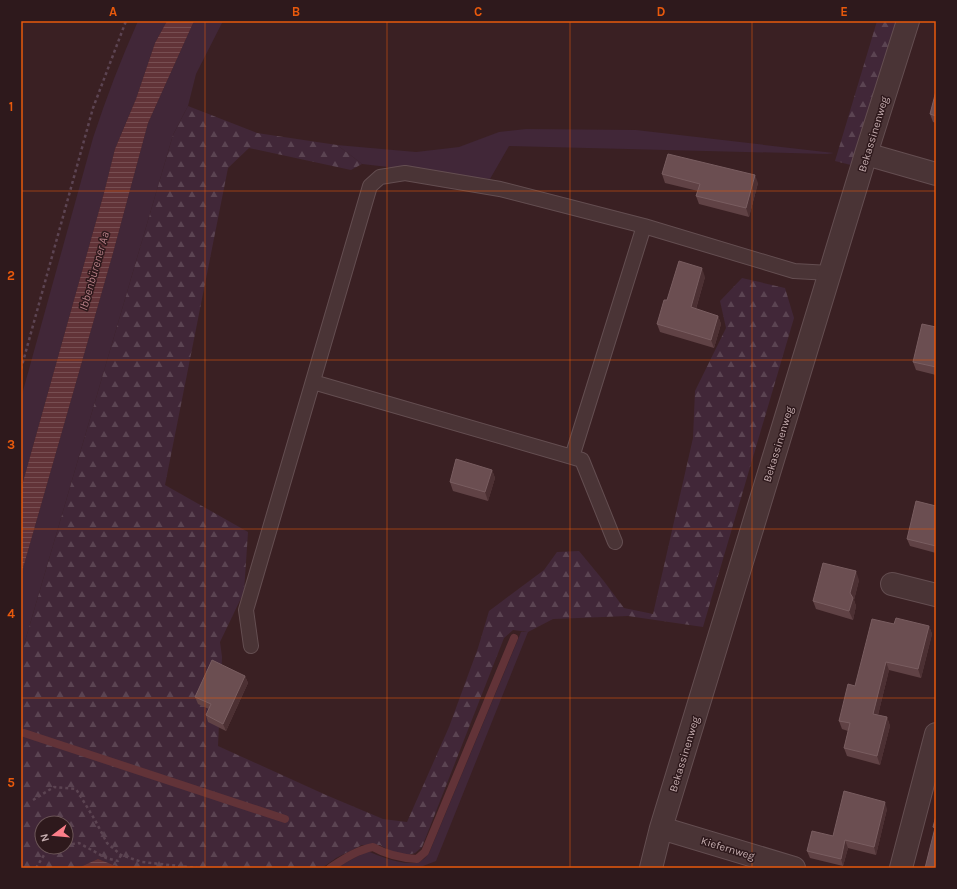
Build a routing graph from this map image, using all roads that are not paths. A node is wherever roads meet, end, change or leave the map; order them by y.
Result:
1 (908, 21) edge
2 (866, 154) junction
3 (936, 174) edge
4 (644, 226) junction
5 (830, 273) junction
6 (313, 382) junction
7 (572, 457) junction
8 (615, 542) dead end
9 (892, 584) dead end
10 (936, 595) edge
11 (251, 646) dead end
12 (936, 734) edge
13 (661, 828) junction
14 (651, 868) edge
15 (794, 868) edge
16 (901, 868) edge

1 - 2 street, Bekassinenweg
2 - 3 street
2 - 5 street, Bekassinenweg
4 - 5 lane
4 - 6 lane
4 - 7 lane
5 - 13 street, Bekassinenweg
6 - 7 lane
6 - 11 lane
7 - 8 lane
9 - 10 street
12 - 16 street
13 - 14 street, Bekassinenweg
13 - 15 street, Kiefernweg

